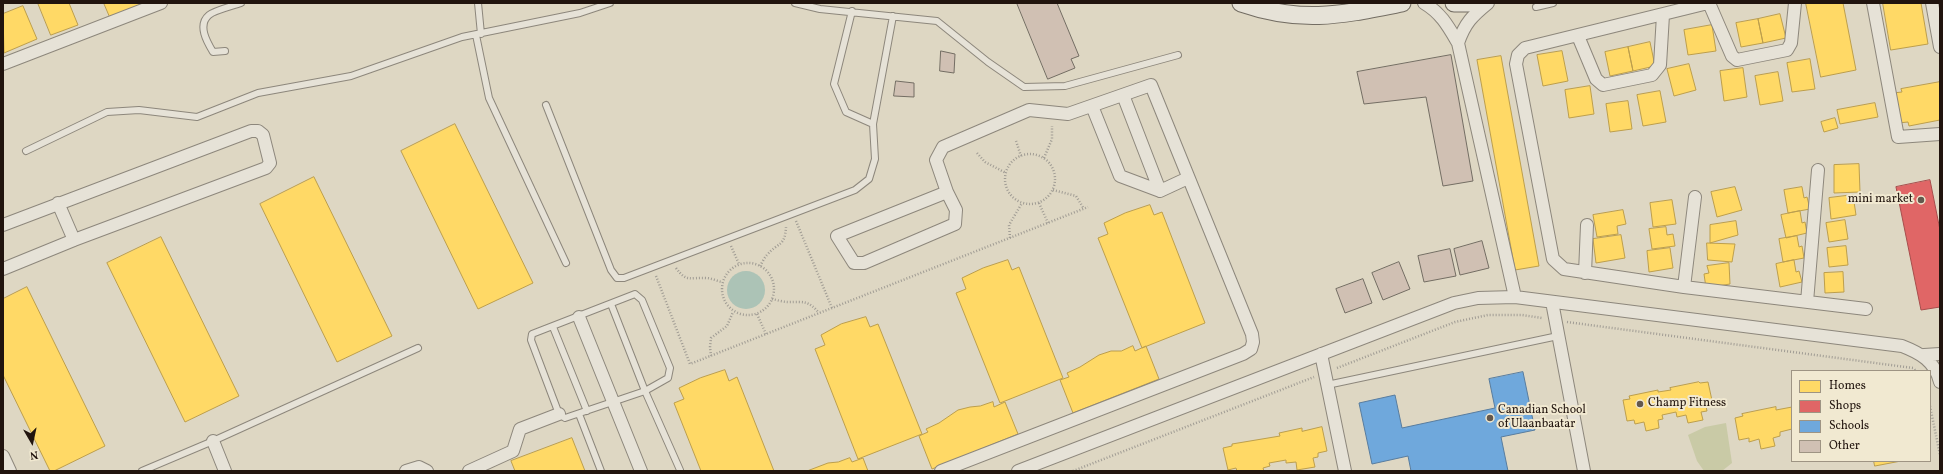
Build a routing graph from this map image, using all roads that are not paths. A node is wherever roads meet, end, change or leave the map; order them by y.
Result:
1 (161, 3) edge
2 (241, 3) edge
3 (478, 3) edge
4 (610, 3) edge
5 (795, 3) edge
6 (1241, 3) edge
7 (1402, 3) edge
8 (1424, 3) edge
9 (1455, 3) edge
10 (1480, 3) edge
11 (1488, 3) edge
12 (1553, 3) edge
13 (1709, 3) edge
14 (1795, 3) edge
15 (1873, 3) edge
16 (1932, 3) edge
17 (1536, 7) dead end
18 (852, 12) junction
19 (1663, 15) junction
20 (893, 16) junction
21 (478, 34) junction
22 (1578, 36) junction
23 (1458, 43) junction
24 (1940, 47) edge
25 (225, 51) dead end
26 (1178, 55) dead end
27 (3, 64) edge
28 (1123, 95) junction
29 (546, 105) dead end
30 (1092, 106) junction
31 (873, 124) junction
32 (1940, 134) edge
33 (26, 151) dead end
34 (1818, 170) dead end
35 (1188, 178) junction
36 (1160, 191) junction
37 (946, 192) junction
38 (1695, 197) dead end
39 (58, 203) junction
40 (3, 225) edge
41 (1587, 225) dead end
42 (74, 240) junction
43 (566, 263) dead end
44 (3, 269) edge
45 (1585, 273) junction
46 (1684, 287) junction
47 (1515, 297) junction
48 (1552, 302) junction
49 (1806, 302) junction
50 (611, 304) junction
51 (1866, 309) dead end
52 (579, 316) junction
53 (553, 327) junction
54 (1558, 336) junction
55 (418, 348) dead end
56 (1321, 354) junction
57 (1940, 354) edge
58 (1924, 356) junction
59 (1940, 382) edge
60 (1328, 385) junction
61 (645, 391) junction
62 (614, 402) junction
63 (587, 411) junction
64 (559, 414) junction
65 (579, 414) junction
66 (213, 441) junction
67 (3, 456) edge
68 (680, 470) edge
69 (10, 471) edge
70 (142, 471) edge
71 (225, 471) edge
72 (406, 471) edge
73 (427, 471) edge
74 (469, 471) edge
75 (601, 471) edge
76 (641, 471) edge
77 (941, 471) edge
78 (1018, 471) edge
79 (1345, 471) edge
80 (1584, 471) edge

1 - 27 street
2 - 25 lane
3 - 21 lane
4 - 21 lane
5 - 18 lane
6 - 7 street
8 - 23 street
9 - 10 street
11 - 23 street
12 - 17 lane
13 - 14 street
13 - 19 street
15 - 32 street
16 - 24 street
18 - 20 lane
18 - 31 lane
19 - 22 street
19 - 22 street
20 - 26 lane
20 - 31 lane
21 - 33 lane
21 - 43 lane
22 - 45 street
23 - 47 street
28 - 30 street
28 - 35 street
28 - 36 street
29 - 31 lane
30 - 36 street
30 - 37 street
34 - 49 street
35 - 36 street
35 - 77 street
37 - 37 street
38 - 46 street
39 - 40 street
39 - 42 street
39 - 42 street
41 - 45 street
42 - 44 street
45 - 46 street
46 - 49 street
47 - 48 street
47 - 56 street
48 - 54 street
48 - 58 street
49 - 51 street
50 - 52 lane
50 - 61 lane
50 - 61 lane
52 - 53 lane
52 - 62 street
53 - 63 lane
53 - 64 lane
54 - 60 lane
54 - 80 street
55 - 66 lane
56 - 60 street
56 - 78 street
57 - 58 street
58 - 59 street
60 - 79 street
61 - 62 lane
61 - 68 lane
62 - 63 lane
62 - 76 street
63 - 65 lane
64 - 65 lane
64 - 74 street
65 - 75 lane
66 - 70 lane
66 - 71 street
67 - 69 street
72 - 73 street

